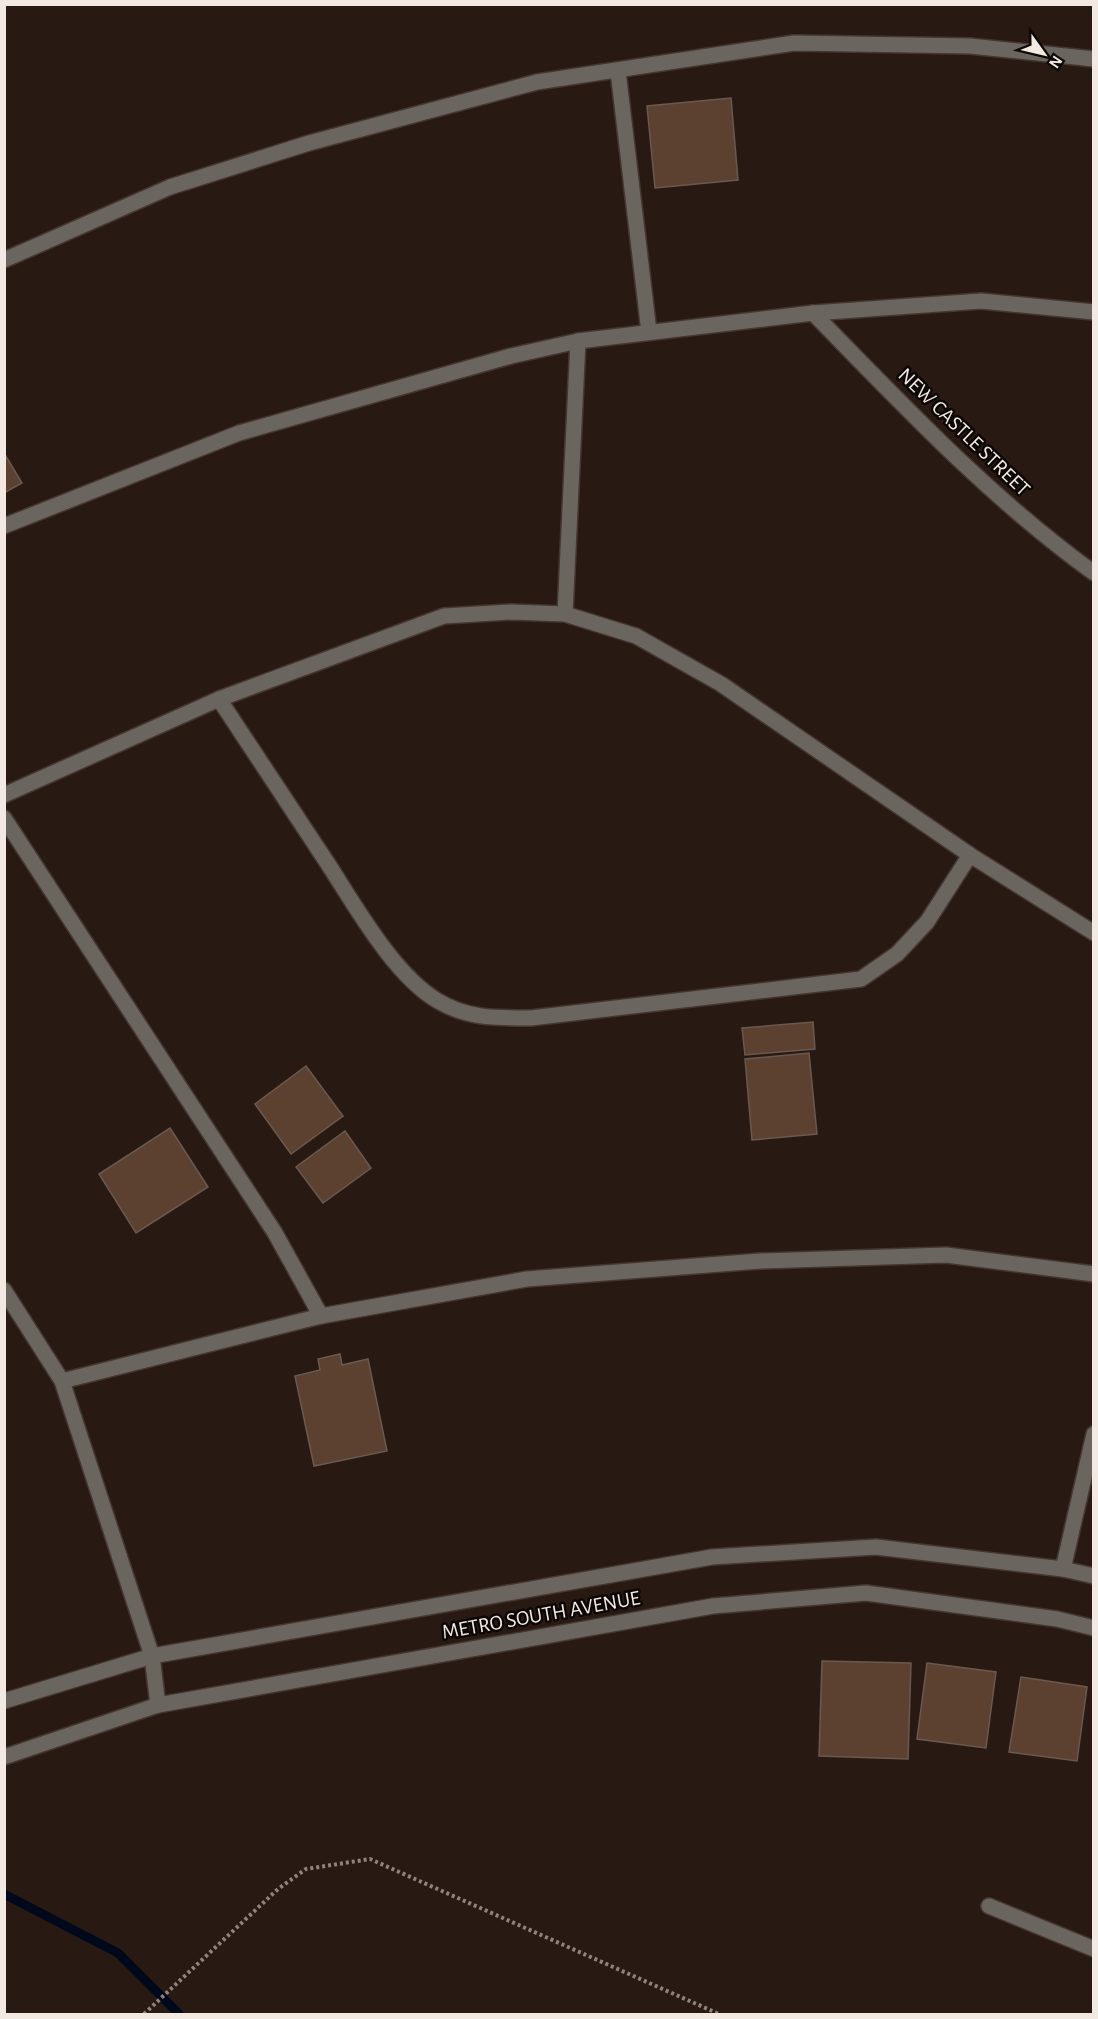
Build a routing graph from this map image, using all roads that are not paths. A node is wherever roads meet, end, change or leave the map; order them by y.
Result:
1 (1094, 59) edge
2 (618, 71) junction
3 (4, 260) edge
4 (1094, 312) edge
5 (813, 313) junction
6 (649, 332) junction
7 (578, 341) junction
8 (4, 526) edge
9 (1094, 573) edge
10 (565, 614) junction
11 (219, 699) junction
12 (4, 795) edge
13 (4, 818) edge
14 (970, 855) junction
15 (1094, 933) edge
16 (1094, 1274) edge
17 (4, 1290) edge
18 (321, 1316) junction
19 (62, 1381) junction
20 (1094, 1434) edge
21 (1063, 1569) junction
22 (1094, 1576) edge
23 (1094, 1628) edge
24 (152, 1656) junction
25 (4, 1701) edge
26 (158, 1705) junction
27 (4, 1757) edge
28 (989, 1906) dead end
29 (1094, 1949) edge

1 - 2 street
2 - 3 street
2 - 6 street
4 - 5 street
5 - 6 street
5 - 9 street, NEW CASTLE STREET
6 - 7 street
7 - 8 street
7 - 10 street
10 - 11 street
10 - 14 street
11 - 12 street
11 - 14 street
13 - 18 street
14 - 15 street
16 - 18 street
17 - 19 street
18 - 19 street
19 - 24 street
20 - 21 street
21 - 22 street, METRO SOUTH AVENUE
21 - 24 street, METRO SOUTH AVENUE
23 - 26 street, METRO SOUTH AVENUE
24 - 25 street, METRO SOUTH AVENUE
24 - 26 street
26 - 27 street, METRO SOUTH AVENUE
28 - 29 street

